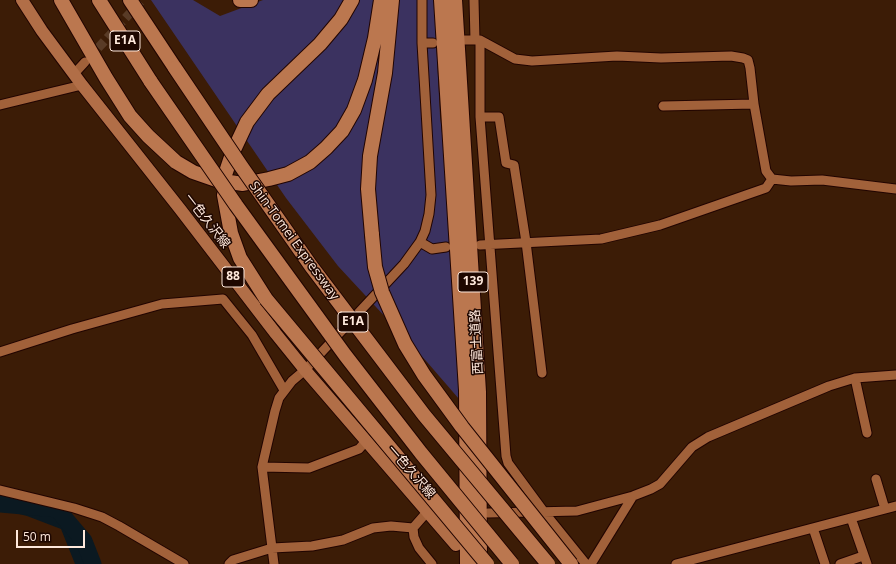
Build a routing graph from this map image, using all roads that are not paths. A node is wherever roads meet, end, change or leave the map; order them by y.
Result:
1 (22, 0) edge
2 (60, 0) edge
3 (99, 0) edge
4 (130, 0) edge
5 (240, 0) edge
6 (251, 0) edge
7 (352, 0) edge
8 (381, 0) edge
9 (392, 0) edge
10 (422, 0) edge
11 (441, 0) edge
12 (454, 0) edge
13 (474, 0) edge
14 (465, 40) dead end
15 (477, 40) junction
16 (422, 43) junction
17 (433, 43) dead end
18 (86, 62) tunnel mouth
19 (74, 74) junction
20 (82, 85) junction
21 (754, 104) junction
22 (0, 105) edge
23 (663, 106) dead end
24 (480, 117) junction
25 (226, 172) dead end
26 (772, 179) junction
27 (896, 189) edge
28 (224, 195) dead end
29 (420, 242) junction
30 (526, 242) junction
31 (490, 244) junction
32 (480, 245) dead end
33 (446, 248) dead end
34 (0, 352) edge
35 (305, 370) junction
36 (542, 373) dead end
37 (896, 375) edge
38 (855, 378) junction
39 (284, 390) junction
40 (867, 433) dead end
41 (366, 442) junction
42 (262, 467) junction
43 (876, 479) dead end
44 (0, 490) edge
45 (633, 496) junction
46 (896, 506) edge
47 (885, 509) junction
48 (544, 512) junction
49 (488, 513) dead end
50 (429, 514) junction
51 (460, 514) dead end
52 (851, 518) junction
53 (413, 528) junction
54 (813, 528) junction
55 (456, 545) dead end
56 (272, 548) junction
57 (865, 560) edge
58 (184, 564) edge
59 (229, 564) edge
60 (274, 564) edge
61 (430, 564) edge
62 (467, 564) edge
63 (480, 564) edge
64 (487, 564) edge
65 (512, 564) edge
66 (548, 564) edge
67 (571, 564) edge
68 (586, 564) edge
69 (592, 564) edge
70 (676, 564) edge
71 (825, 564) edge
72 (840, 564) edge

1 - 19 main road, 一色久沢線 / 88
2 - 8 highway
3 - 65 highway, Shin-Tomei Expressway / E1A, bridge
4 - 66 highway, Shin-Tomei Expressway / E1A, bridge
5 - 6 highway
7 - 25 highway
9 - 67 highway, bridge
10 - 16 street
11 - 62 highway, 西富士道路 / 139
12 - 63 highway, 西富士道路 / 139
13 - 15 street
14 - 15 street
15 - 21 street
15 - 24 street
16 - 17 street
16 - 29 street
18 - 19 street
19 - 20 main road, 一色久沢線 / 88
20 - 22 street
20 - 35 main road, 一色久沢線 / 88
21 - 23 street
21 - 26 street
24 - 30 street
24 - 31 street
26 - 27 street
26 - 30 street
28 - 64 highway, bridge
29 - 33 street
29 - 35 street
30 - 31 street
30 - 36 street
31 - 32 street
31 - 48 street
34 - 39 street
35 - 39 street
35 - 41 main road, 一色久沢線 / 88
37 - 38 street
38 - 40 street
38 - 45 street
39 - 42 street
41 - 42 street
41 - 50 main road, 一色久沢線 / 88
42 - 56 street
43 - 47 street
44 - 58 street
45 - 48 street
45 - 69 street
46 - 47 street
47 - 52 street
48 - 49 street
48 - 68 street
50 - 51 street
50 - 53 street
50 - 55 main road, 一色久沢線 / 88
52 - 54 street
52 - 57 street
53 - 56 street
53 - 61 street
54 - 70 street
54 - 71 street
56 - 59 street
56 - 60 street
57 - 72 street

